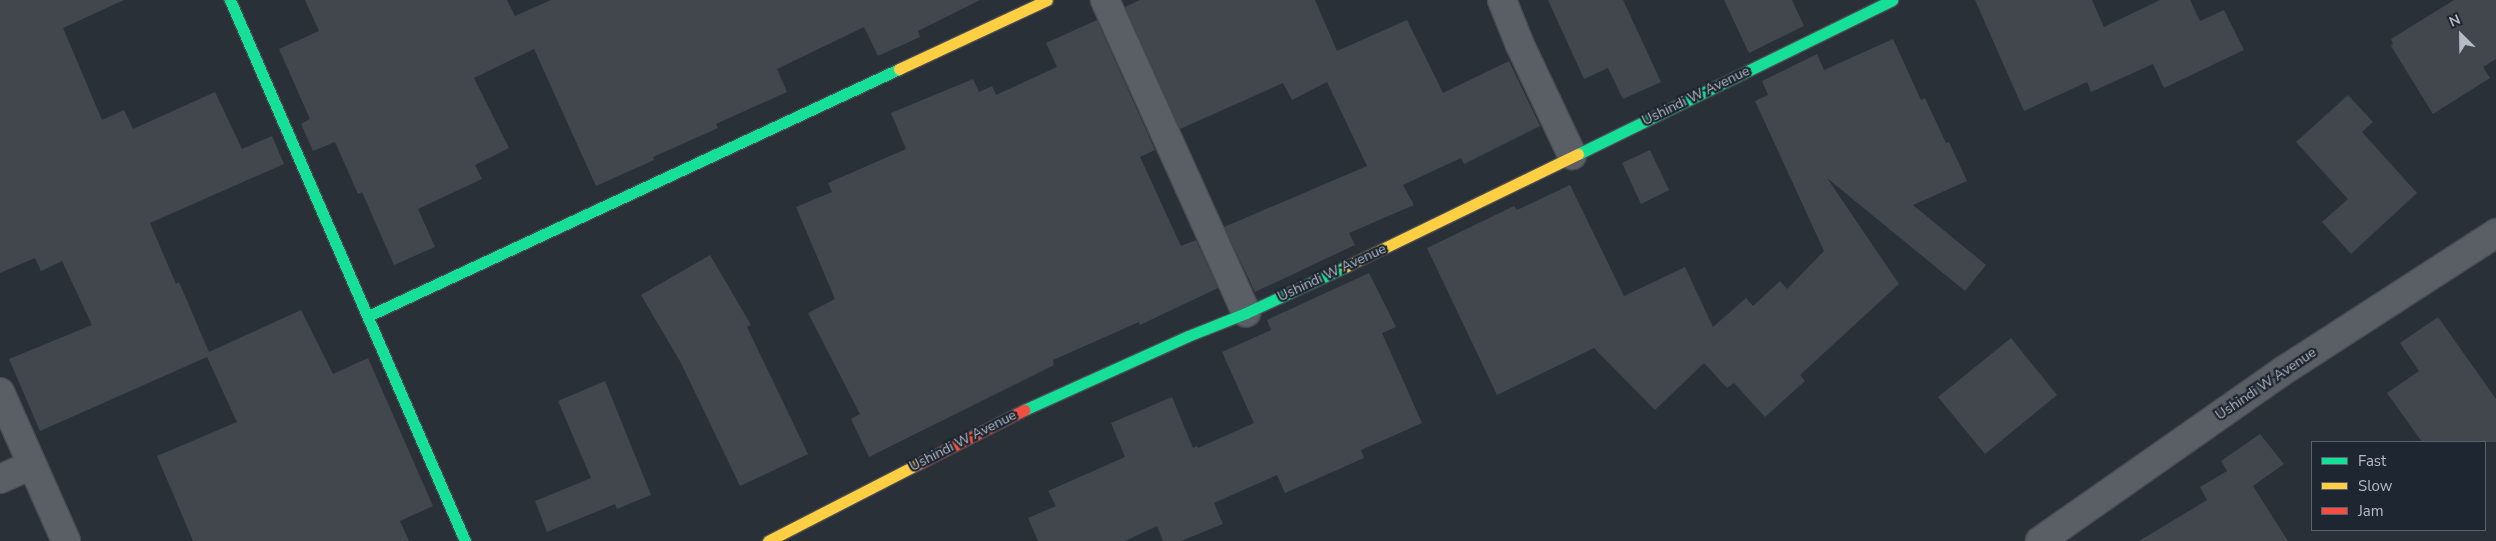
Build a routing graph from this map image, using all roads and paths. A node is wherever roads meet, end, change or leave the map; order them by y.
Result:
1 (1047, 0) edge
2 (1106, 0) edge
3 (1502, 0) edge
4 (1889, 1) edge
5 (234, 2) edge
6 (1572, 155) junction
7 (2496, 233) edge
8 (1246, 313) junction
9 (368, 316) junction
10 (0, 392) edge
11 (32, 465) junction
12 (0, 479) edge
13 (66, 541) edge
14 (465, 541) edge
15 (768, 541) edge
16 (2040, 541) edge

1 - 9 street
2 - 8 street
3 - 6 street
4 - 6 street, Ushindi W Avenue
5 - 9 street
6 - 8 street, Ushindi W Avenue
7 - 16 street, Ushindi W Avenue
8 - 15 street, Ushindi W Avenue
9 - 14 street
10 - 11 street
11 - 12 street
11 - 13 street

